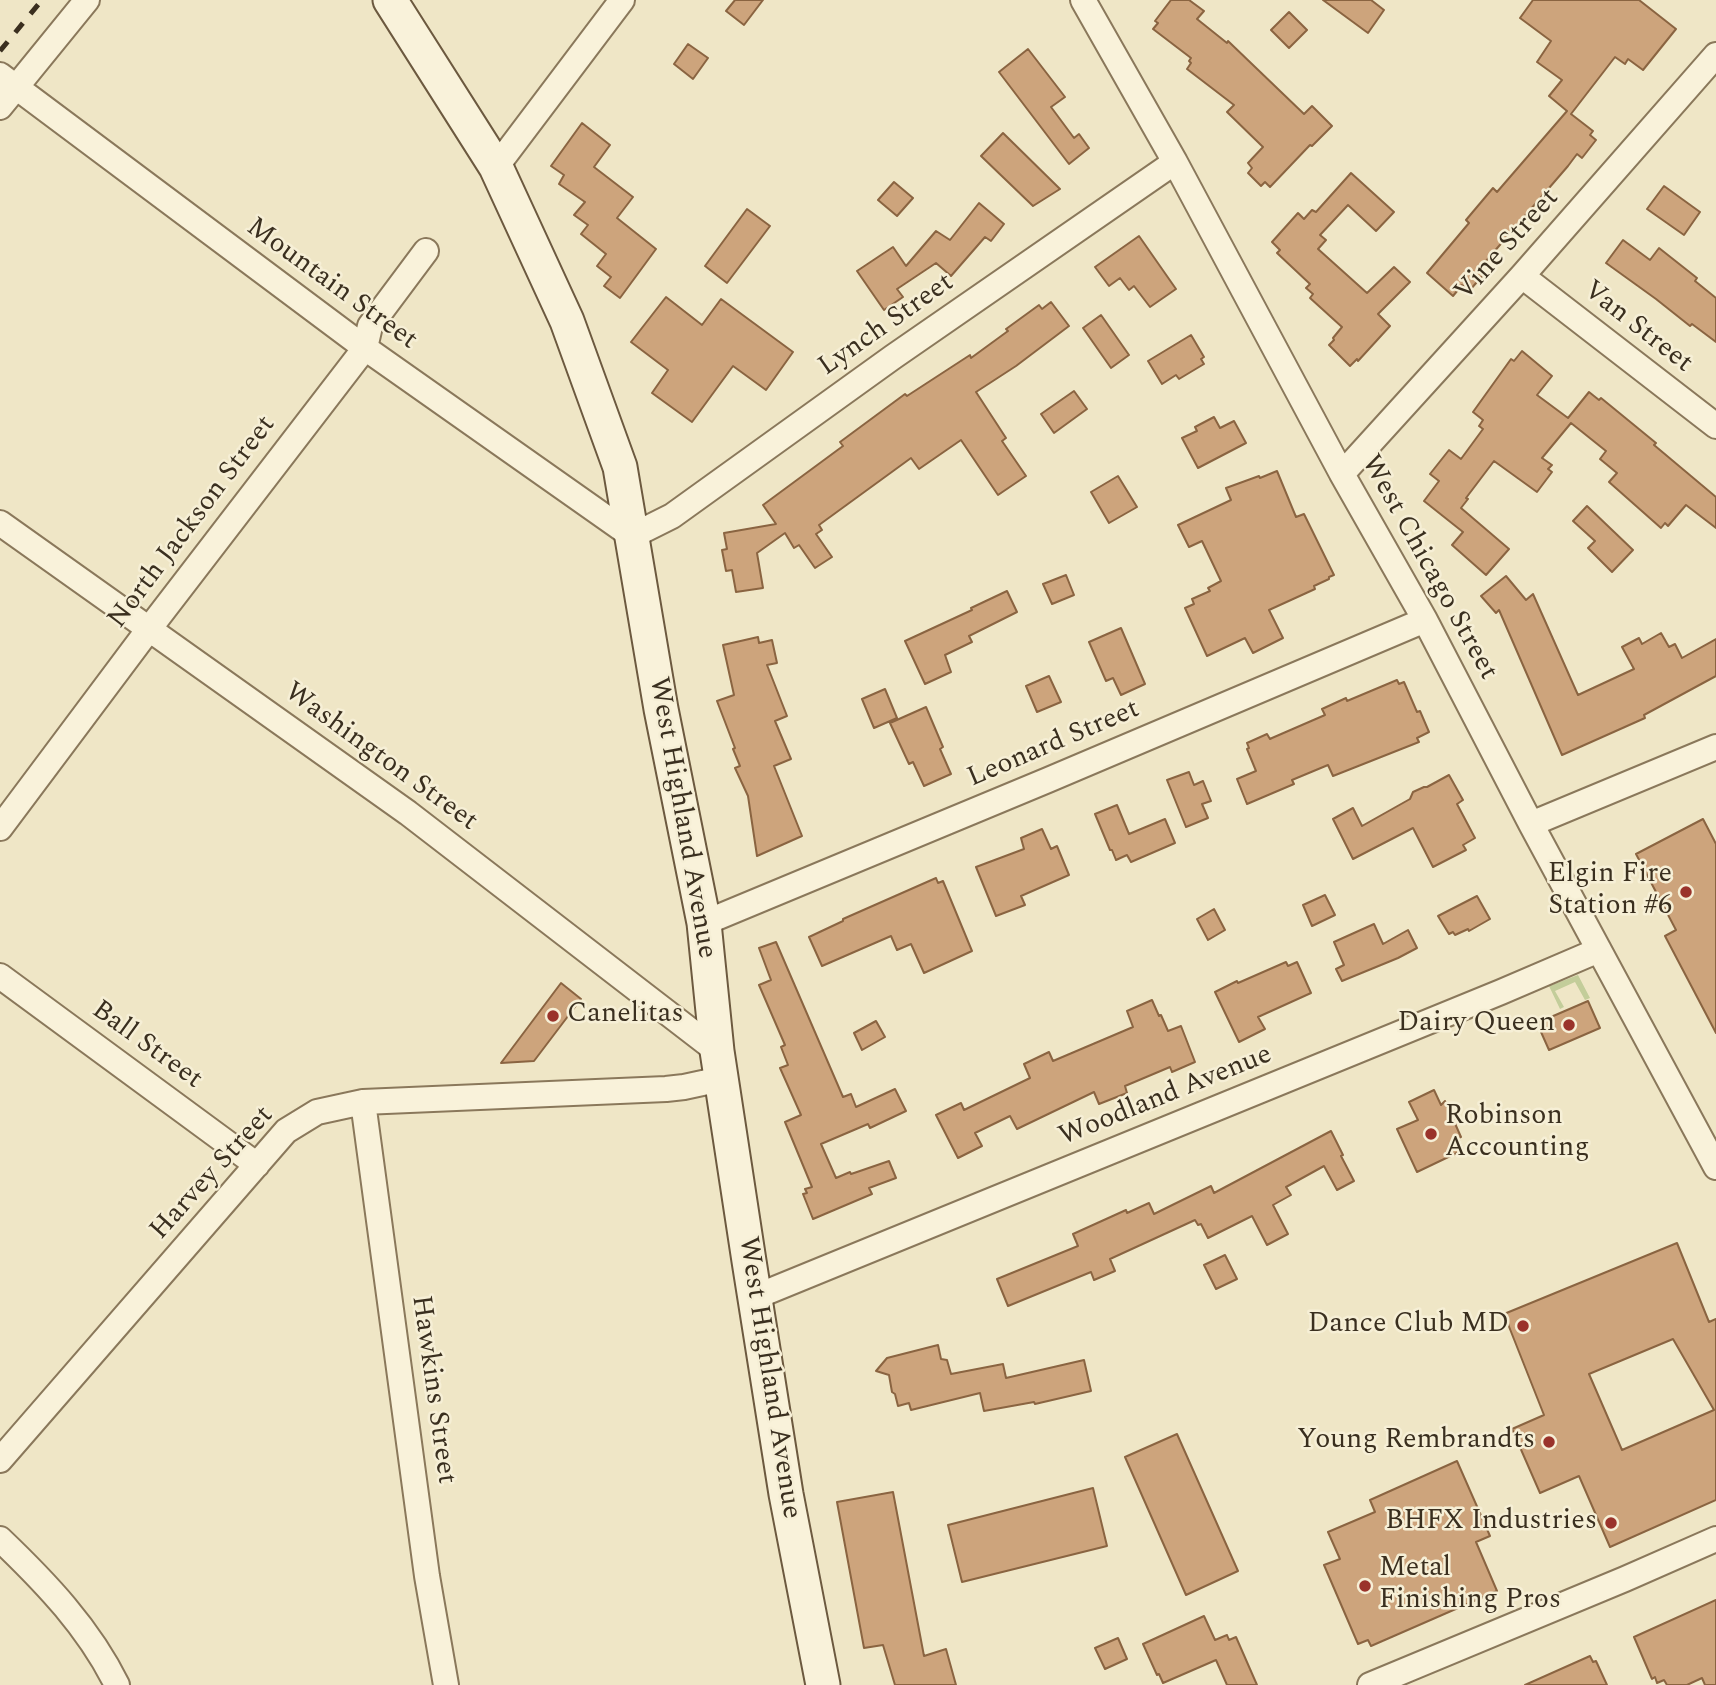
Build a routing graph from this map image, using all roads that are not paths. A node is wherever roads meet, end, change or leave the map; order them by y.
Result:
1 (87, 0) edge
2 (390, 0) edge
3 (622, 0) edge
4 (1083, 0) edge
5 (1716, 55) edge
6 (5, 90) edge
7 (1175, 162) junction
8 (496, 167) junction
9 (426, 251) dead end
10 (1522, 276) junction
11 (365, 348) junction
12 (1716, 426) edge
13 (1342, 474) junction
14 (0, 523) edge
15 (632, 537) junction
16 (1425, 620) junction
17 (149, 629) junction
18 (1716, 747) edge
19 (1531, 824) junction
20 (0, 828) edge
21 (704, 923) junction
22 (1599, 950) junction
23 (0, 976) edge
24 (719, 1065) junction
25 (363, 1102) junction
26 (1709, 1139) edge
27 (257, 1165) junction
28 (1716, 1167) edge
29 (755, 1297) junction
30 (0, 1460) edge
31 (0, 1539) edge
32 (1716, 1539) edge
33 (117, 1685) edge
34 (446, 1685) edge
35 (823, 1685) edge
36 (1370, 1685) edge

1 - 6 street
2 - 8 main road, West Highland Avenue
3 - 8 street
4 - 7 street, West Chicago Street
5 - 10 street, Vine Street
6 - 11 street, Mountain Street
7 - 13 street, West Chicago Street
7 - 15 street, Lynch Street
8 - 15 main road, West Highland Avenue
9 - 11 street, North Jackson Street
10 - 12 street, Van Street
10 - 13 street, Vine Street
11 - 15 street, Mountain Street
11 - 17 street, North Jackson Street
13 - 16 street, West Chicago Street
14 - 17 street, Washington Street
15 - 21 main road, West Highland Avenue
16 - 19 street, West Chicago Street
16 - 21 street, Leonard Street
17 - 20 street, North Jackson Street
17 - 24 street, Washington Street
18 - 19 street
19 - 22 street, West Chicago Street
21 - 24 main road, West Highland Avenue
22 - 26 street, West Chicago Street
22 - 29 street, Woodland Avenue
23 - 27 street, Ball Street
24 - 25 street, Harvey Street
24 - 29 main road, West Highland Avenue
25 - 27 street, Harvey Street
25 - 34 street, Hawkins Street
26 - 28 street, West Chicago Street
27 - 30 street, Harvey Street
29 - 35 main road, West Highland Avenue
31 - 33 street
32 - 36 street

